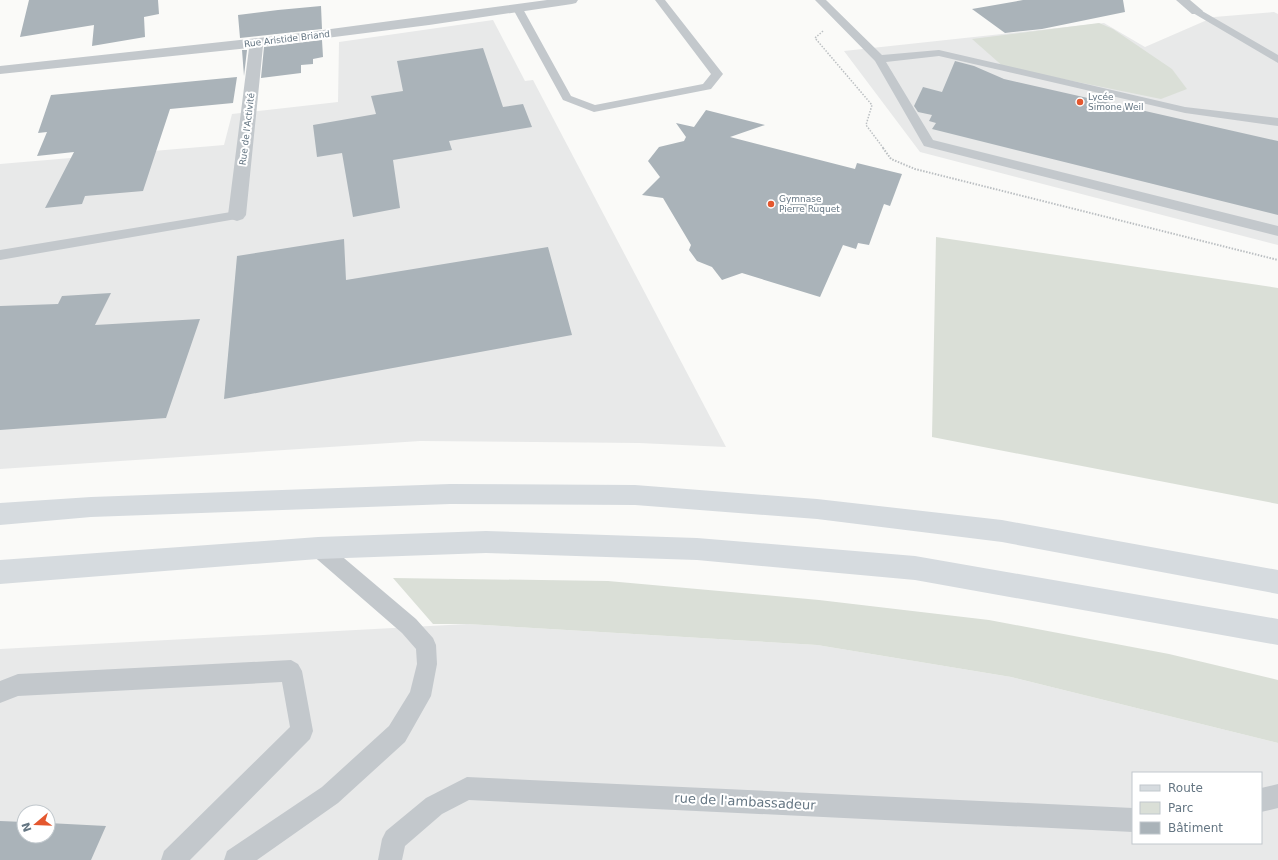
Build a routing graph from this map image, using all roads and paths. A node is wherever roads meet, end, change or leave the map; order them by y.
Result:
1 (572, 0) edge
2 (660, 0) edge
3 (820, 0) edge
4 (1182, 0) edge
5 (518, 9) junction
6 (1197, 11) joint
7 (256, 42) junction
8 (879, 58) junction
9 (1278, 60) edge
10 (0, 70) edge
11 (1278, 122) edge
12 (237, 215) joint
13 (1278, 231) edge
14 (0, 255) edge
15 (0, 514) edge
16 (318, 548) junction
17 (0, 572) edge
18 (1278, 582) edge
19 (1278, 632) edge
20 (0, 692) edge
21 (1278, 796) edge
22 (1262, 800) edge
23 (1132, 820) edge
24 (173, 860) edge
25 (236, 860) edge
26 (390, 860) edge

1 - 5 street, Rue Aristide Briand
2 - 5 lane
3 - 8 lane
4 - 6 street
5 - 7 street, Rue Aristide Briand
6 - 9 lane
7 - 10 street, Rue Aristide Briand
7 - 12 street, Rue de l'Activité
8 - 11 lane
8 - 13 lane
12 - 14 lane
15 - 18 main road
16 - 17 main road
16 - 19 main road
16 - 25 lane
20 - 24 lane
21 - 22 lane
23 - 26 lane, rue de l'ambassadeur

